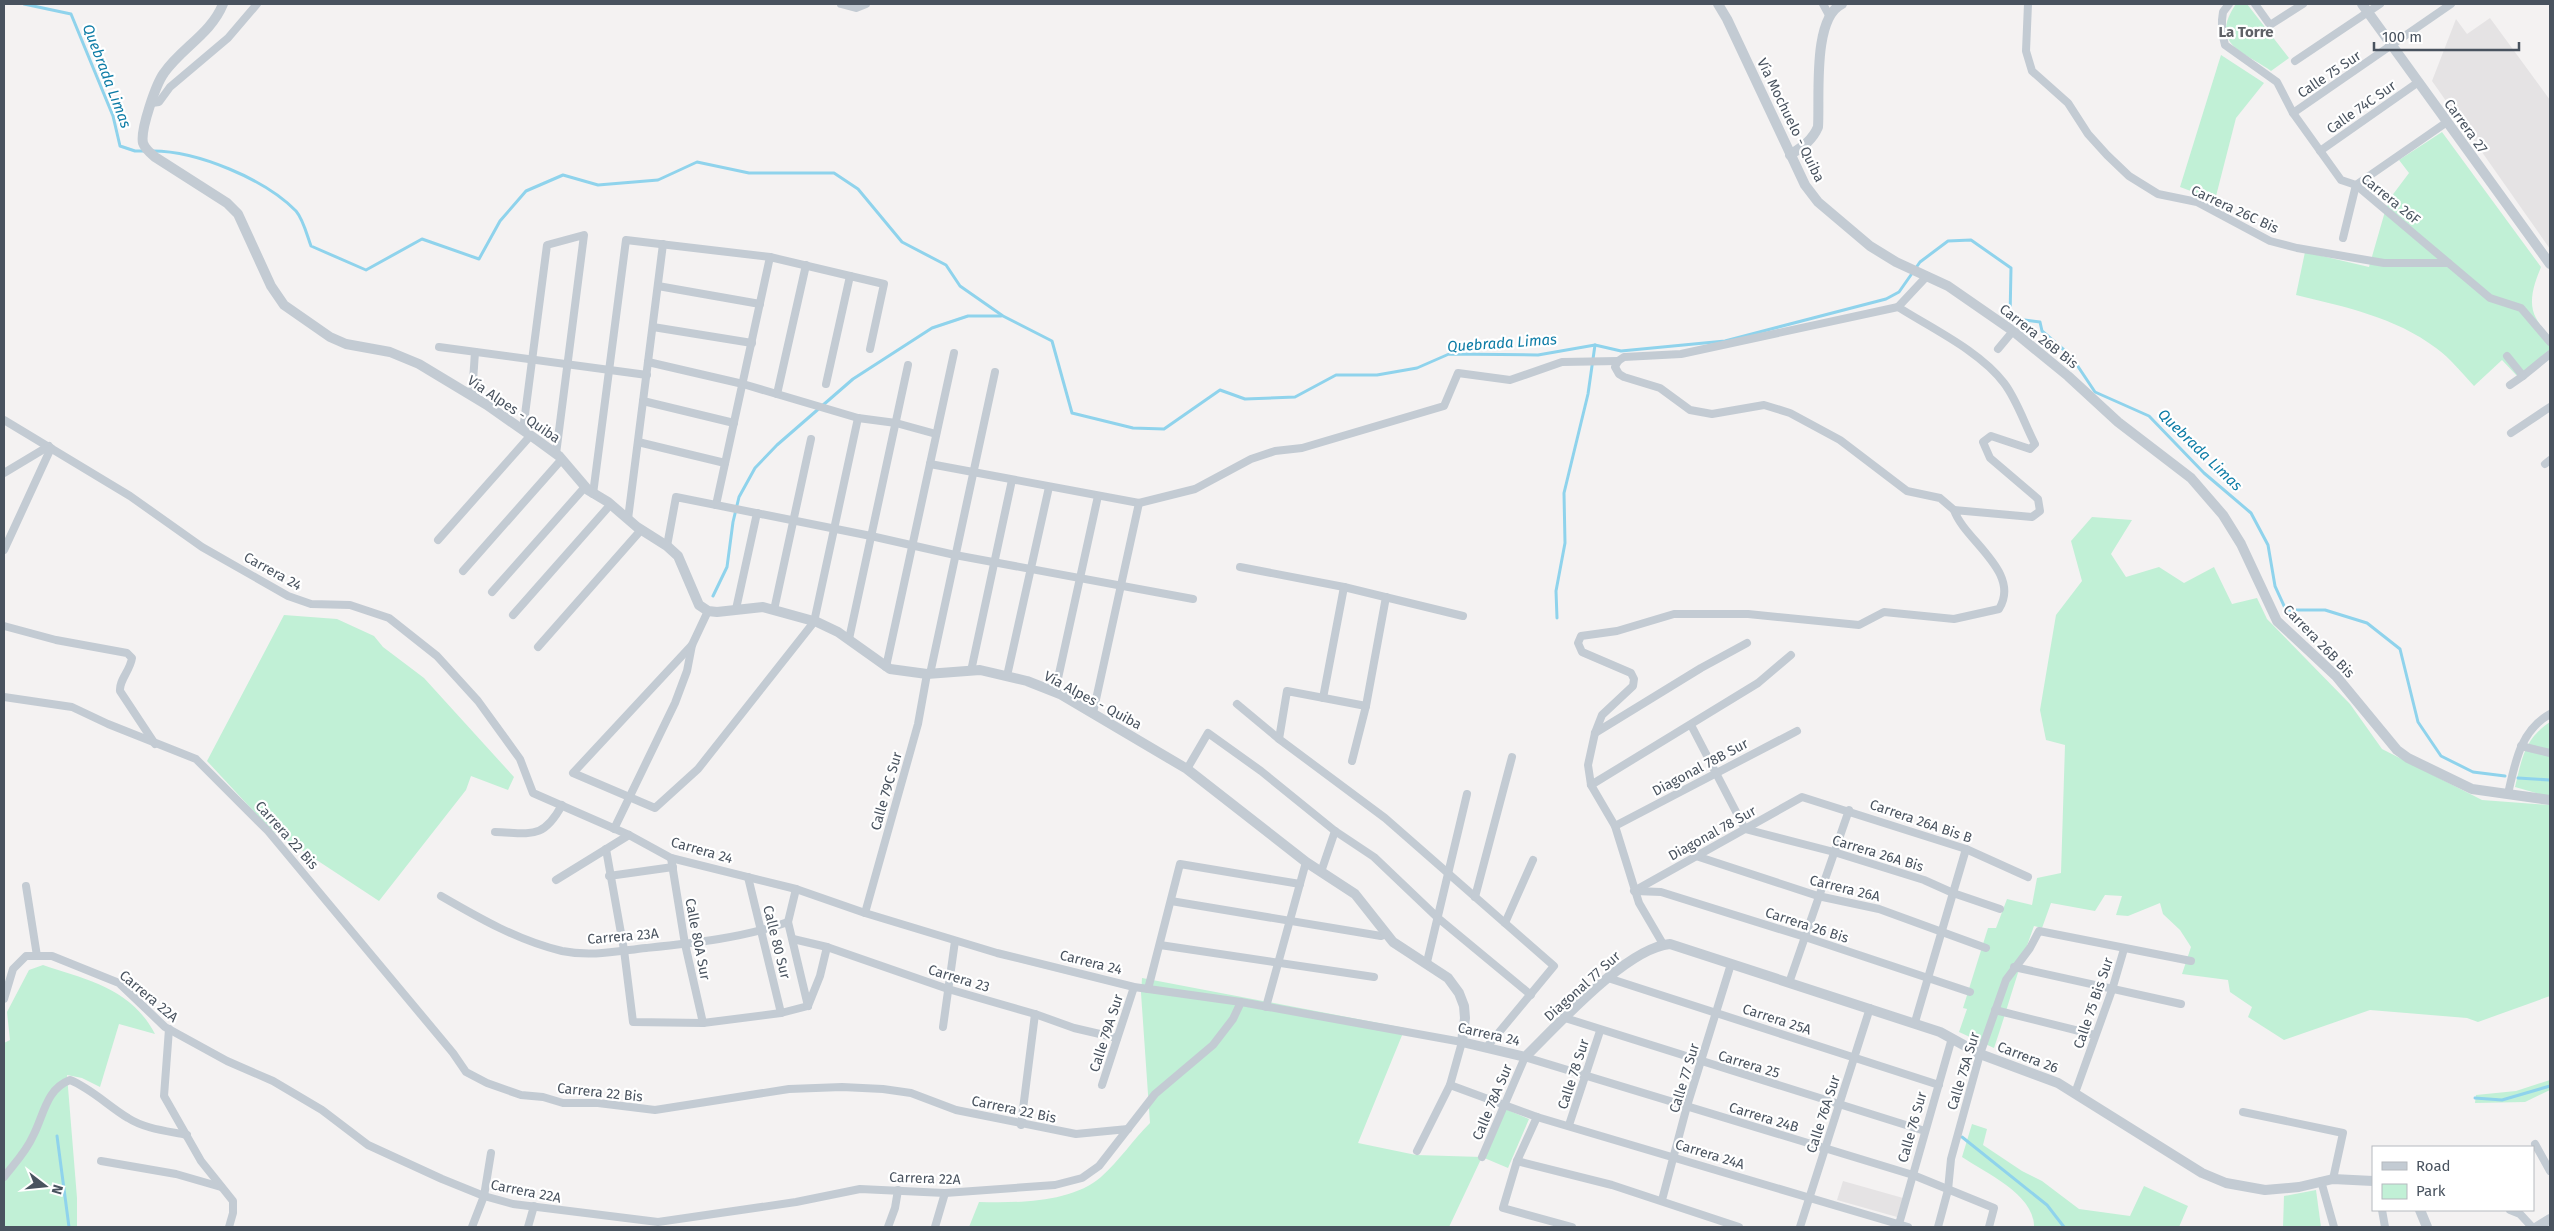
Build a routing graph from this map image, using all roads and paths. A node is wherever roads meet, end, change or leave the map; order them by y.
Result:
1 (223, 4) edge
2 (257, 4) edge
3 (841, 4) edge
4 (866, 4) edge
5 (1718, 4) edge
6 (1823, 4) edge
7 (1842, 4) edge
8 (2028, 4) edge
9 (2229, 4) edge
10 (2255, 4) edge
11 (2302, 4) edge
12 (2380, 4) edge
13 (2451, 4) edge
14 (2364, 8) edge
15 (1829, 15) junction
16 (2391, 47) junction
17 (2295, 61) dead end
18 (2417, 83) junction
19 (152, 104) junction
20 (2293, 113) junction
21 (2447, 122) junction
22 (2320, 151) junction
23 (1790, 155) junction
24 (2356, 185) junction
25 (2343, 238) dead end
26 (664, 244) junction
27 (770, 257) junction
28 (2448, 263) junction
29 (2550, 264) edge
30 (806, 266) junction
31 (1908, 268) joint
32 (1923, 275) junction
33 (850, 276) junction
34 (658, 286) junction
35 (760, 304) junction
36 (1898, 307) junction
37 (653, 327) junction
38 (2013, 331) junction
39 (2550, 342) edge
40 (752, 343) junction
41 (438, 347) dead end
42 (870, 349) dead end
43 (1998, 349) dead end
44 (476, 352) junction
45 (954, 353) dead end
46 (2550, 354) edge
47 (2507, 356) dead end
48 (532, 360) junction
49 (1618, 361) junction
50 (648, 362) junction
51 (568, 364) junction
52 (908, 365) dead end
53 (610, 370) junction
54 (995, 372) dead end
55 (646, 375) junction
56 (2523, 376) junction
57 (743, 384) junction
58 (826, 384) dead end
59 (2510, 384) dead end
60 (777, 394) junction
61 (472, 396) junction
62 (643, 401) junction
63 (2550, 407) edge
64 (858, 418) junction
65 (4, 420) edge
66 (734, 423) junction
67 (896, 423) junction
68 (527, 433) junction
69 (2511, 433) dead end
70 (936, 434) junction
71 (811, 439) dead end
72 (638, 442) junction
73 (50, 447) junction
74 (559, 457) junction
75 (725, 463) junction
76 (930, 464) junction
77 (4, 473) edge
78 (973, 473) junction
79 (1012, 480) junction
80 (585, 487) junction
81 (1049, 487) junction
82 (594, 494) junction
83 (1098, 496) junction
84 (611, 504) junction
85 (1139, 504) junction
86 (716, 505) junction
87 (1954, 510) junction
88 (757, 513) junction
89 (628, 519) junction
90 (794, 521) junction
91 (834, 529) junction
92 (641, 530) junction
93 (871, 536) junction
94 (438, 540) dead end
95 (667, 546) junction
96 (912, 546) junction
97 (4, 550) edge
98 (955, 556) junction
99 (994, 563) junction
100 (1240, 566) dead end
101 (1031, 569) junction
102 (463, 571) dead end
103 (1080, 578) junction
104 (1121, 586) junction
105 (1344, 586) junction
106 (492, 592) dead end
107 (1386, 597) junction
108 (1193, 599) dead end
109 (736, 609) junction
110 (774, 610) junction
111 (708, 611) junction
112 (513, 615) dead end
113 (1463, 616) dead end
114 (814, 622) junction
115 (4, 626) edge
116 (848, 639) junction
117 (1747, 643) dead end
118 (692, 645) junction
119 (538, 647) dead end
120 (1791, 655) dead end
121 (886, 667) junction
122 (970, 671) junction
123 (928, 674) junction
124 (1008, 676) junction
125 (1055, 692) junction
126 (4, 697) edge
127 (1323, 698) junction
128 (1237, 704) dead end
129 (1366, 706) junction
130 (1093, 713) junction
131 (2550, 714) edge
132 (1691, 725) junction
133 (1797, 731) dead end
134 (1595, 733) junction
135 (1279, 740) junction
136 (155, 744) junction
137 (2521, 746) junction
138 (2550, 753) edge
139 (1512, 757) dead end
140 (1352, 761) dead end
141 (1187, 769) junction
142 (1715, 772) junction
143 (1591, 785) junction
144 (1467, 794) dead end
145 (2508, 794) junction
146 (629, 797) junction
147 (1802, 797) joint
148 (2550, 800) edge
149 (562, 805) junction
150 (1849, 810) junction
151 (1615, 826) junction
152 (614, 829) junction
153 (1745, 829) junction
154 (495, 832) dead end
155 (1335, 832) junction
156 (628, 835) junction
157 (606, 849) junction
158 (1966, 849) junction
159 (1834, 852) junction
160 (1696, 856) junction
161 (671, 858) junction
162 (1533, 860) dead end
163 (1306, 862) junction
164 (673, 868) junction
165 (1447, 870) junction
166 (1321, 872) junction
167 (609, 876) junction
168 (748, 877) junction
169 (2028, 877) dead end
170 (556, 880) dead end
171 (1300, 884) junction
172 (26, 886) dead end
173 (796, 889) junction
174 (1634, 892) junction
175 (1953, 893) junction
176 (441, 896) dead end
177 (1818, 896) junction
178 (1475, 897) junction
179 (1171, 901) junction
180 (2000, 909) dead end
181 (865, 912) junction
182 (1438, 918) junction
183 (1290, 921) junction
184 (788, 922) junction
185 (1505, 923) junction
186 (762, 931) junction
187 (1941, 933) junction
188 (1386, 934) junction
189 (1805, 937) junction
190 (793, 939) junction
191 (955, 941) junction
192 (685, 944) junction
193 (1663, 944) junction
194 (1160, 945) junction
195 (827, 947) junction
196 (1986, 948) dead end
197 (2124, 949) junction
198 (624, 950) junction
199 (37, 956) junction
200 (2191, 961) dead end
201 (1427, 962) junction
202 (1278, 963) junction
203 (1731, 964) junction
204 (2014, 967) junction
205 (1374, 978) dead end
206 (1608, 978) junction
207 (1927, 978) junction
208 (1789, 983) junction
209 (1134, 987) junction
210 (948, 988) junction
211 (1148, 989) junction
212 (2112, 990) junction
213 (1970, 992) dead end
214 (1531, 995) junction
215 (4, 999) edge
216 (1241, 1002) junction
217 (2180, 1004) dead end
218 (808, 1006) junction
219 (1266, 1007) junction
220 (1870, 1008) junction
221 (1995, 1010) junction
222 (781, 1013) junction
223 (1717, 1013) junction
224 (1035, 1014) junction
225 (1565, 1018) junction
226 (1915, 1022) junction
227 (703, 1023) junction
228 (943, 1027) dead end
229 (169, 1029) junction
230 (1600, 1030) junction
231 (2095, 1035) junction
232 (1117, 1038) junction
233 (1952, 1038) junction
234 (1462, 1042) junction
235 (1486, 1048) junction
236 (1980, 1054) junction
237 (1524, 1057) junction
238 (1854, 1057) junction
239 (1702, 1062) junction
240 (1586, 1075) junction
241 (1939, 1084) junction
242 (1102, 1085) dead end
243 (1450, 1085) junction
244 (2075, 1093) junction
245 (1505, 1105) junction
246 (1839, 1105) junction
247 (1688, 1106) junction
248 (2243, 1112) dead end
249 (1537, 1117) junction
250 (1021, 1125) junction
251 (1569, 1126) junction
252 (1128, 1128) junction
253 (1926, 1131) junction
254 (187, 1135) junction
255 (2535, 1144) dead end
256 (1825, 1148) junction
257 (1418, 1151) dead end
258 (491, 1153) dead end
259 (1673, 1156) junction
260 (1482, 1157) dead end
261 (101, 1161) dead end
262 (1517, 1161) junction
263 (2550, 1171) edge
264 (1913, 1175) junction
265 (4, 1178) edge
266 (2333, 1179) junction
267 (2322, 1181) junction
268 (2372, 1182) edge
269 (221, 1187) junction
270 (898, 1190) junction
271 (1948, 1190) junction
272 (946, 1193) junction
273 (484, 1196) junction
274 (1810, 1197) junction
275 (1662, 1200) junction
276 (534, 1206) junction
277 (2382, 1211) edge
278 (2420, 1211) edge
279 (2512, 1211) edge
280 (2550, 1219) edge
281 (1899, 1224) junction
282 (229, 1227) edge
283 (473, 1227) edge
284 (528, 1227) edge
285 (888, 1227) edge
286 (935, 1227) edge
287 (1572, 1227) edge
288 (1739, 1227) edge
289 (1800, 1227) edge
290 (1908, 1227) edge
291 (1938, 1227) edge
292 (1989, 1227) edge
293 (2334, 1227) edge
294 (2385, 1227) edge
295 (2427, 1227) edge
296 (2532, 1227) edge
297 (2536, 1227) edge

1 - 19 street, Vía Alpes - Quiba
2 - 19 street
3 - 4 street
5 - 23 street, Vía Mochuelo - Quiba
6 - 15 street
7 - 15 street
8 - 28 street, Carrera 26C Bis
9 - 20 street, Carrera 26F
10 - 11 street
12 - 14 street
13 - 16 street, Calle 75 Sur
14 - 16 street, Carrera 27
14 - 17 street
15 - 23 street
16 - 18 street, Carrera 27
16 - 20 street, Calle 75 Sur
18 - 21 street, Carrera 27
18 - 22 street, Calle 74C Sur
19 - 61 street, Vía Alpes - Quiba
20 - 22 street, Carrera 26F
21 - 24 street
21 - 29 street, Carrera 27
22 - 24 street, Carrera 26F
23 - 31 street, Vía Mochuelo - Quiba
24 - 25 street
24 - 28 street, Carrera 26F
26 - 27 street
26 - 34 street
26 - 53 street
27 - 30 street
27 - 35 street
28 - 39 street, Carrera 26F
30 - 33 street
30 - 60 street
31 - 32 street, Carrera 26B Bis
32 - 36 street
32 - 38 street, Carrera 26B Bis
33 - 42 street
33 - 58 street
34 - 35 street
34 - 37 street
35 - 40 street
36 - 49 street
36 - 87 street
37 - 40 street
37 - 50 street
38 - 43 street
38 - 145 street, Carrera 26B Bis
40 - 57 street
41 - 44 street
44 - 48 street
44 - 61 street
45 - 70 street
46 - 56 street
47 - 56 street
48 - 51 street
48 - 51 street
48 - 68 street
49 - 85 street
49 - 87 street
50 - 55 street
50 - 57 street
51 - 53 street
51 - 74 street
52 - 67 street
53 - 55 street
53 - 82 street
54 - 78 street, Calle 79C Sur
55 - 62 street
56 - 59 street
57 - 60 street
57 - 66 street
60 - 64 street
61 - 68 street, Vía Alpes - Quiba
62 - 66 street
62 - 72 street
63 - 69 street
64 - 67 street
64 - 91 street
65 - 73 street, Carrera 24
66 - 75 street
67 - 70 street
67 - 93 street
68 - 74 street, Vía Alpes - Quiba
68 - 94 street
70 - 76 street
71 - 90 street
72 - 75 street
72 - 89 street
73 - 77 street
73 - 97 street
73 - 149 street, Carrera 24
74 - 80 street, Vía Alpes - Quiba
74 - 102 street
75 - 86 street
76 - 78 street
76 - 96 street
78 - 79 street
78 - 98 street, Calle 79C Sur
79 - 81 street
79 - 99 street
80 - 82 street, Vía Alpes - Quiba
80 - 106 street
81 - 83 street
81 - 101 street
82 - 84 street, Vía Alpes - Quiba
83 - 85 street
83 - 103 street
84 - 89 street, Vía Alpes - Quiba
84 - 112 street
85 - 104 street
86 - 88 street
86 - 95 street
87 - 134 street
88 - 90 street
88 - 109 street
89 - 92 street, Vía Alpes - Quiba
90 - 91 street
90 - 110 street
91 - 93 street
91 - 114 street
92 - 95 street, Vía Alpes - Quiba
92 - 119 street
93 - 96 street
93 - 116 street
95 - 111 street, Vía Alpes - Quiba
96 - 98 street
96 - 121 street
98 - 99 street
98 - 123 street, Calle 79C Sur
99 - 101 street
99 - 122 street
100 - 105 street
101 - 103 street
101 - 124 street
103 - 104 street
103 - 125 street
104 - 108 street
104 - 130 street
105 - 107 street
105 - 127 street
107 - 113 street
107 - 129 street
109 - 110 street, Vía Alpes - Quiba
109 - 111 street, Vía Alpes - Quiba
110 - 114 street, Vía Alpes - Quiba
111 - 118 street
114 - 116 street, Vía Alpes - Quiba
114 - 146 street
115 - 136 street
116 - 121 street, Vía Alpes - Quiba
117 - 134 street
118 - 146 street
118 - 146 street
120 - 132 street
121 - 123 street, Vía Alpes - Quiba
122 - 123 street, Vía Alpes - Quiba
122 - 124 street, Vía Alpes - Quiba
123 - 181 street, Calle 79C Sur
124 - 125 street, Vía Alpes - Quiba
125 - 130 street, Vía Alpes - Quiba
126 - 136 street, Carrera 22 Bis
127 - 129 street
127 - 135 street
128 - 135 street
129 - 140 street
130 - 141 street, Vía Alpes - Quiba
131 - 137 street
132 - 142 street
132 - 143 street
133 - 142 street, Diagonal 78B Sur
134 - 143 street
135 - 165 street
136 - 250 street, Carrera 22 Bis
137 - 138 street
137 - 145 street
139 - 178 street
141 - 155 street
141 - 163 street, Vía Alpes - Quiba
142 - 151 street, Diagonal 78B Sur
142 - 153 street
143 - 151 street
144 - 165 street
145 - 148 street, Carrera 26B Bis
146 - 152 street
147 - 150 street, Carrera 26A Bis B
147 - 153 street, Diagonal 78 Sur
149 - 152 street, Carrera 24
149 - 154 street
150 - 158 street, Carrera 26A Bis B
150 - 159 street
151 - 174 street
152 - 156 street, Carrera 24
153 - 159 street, Carrera 26A Bis
153 - 160 street, Diagonal 78 Sur
155 - 166 street
155 - 182 street
156 - 157 street
156 - 161 street, Carrera 24
157 - 167 street
157 - 170 street
158 - 169 street, Carrera 26A Bis B
158 - 175 street
159 - 175 street, Carrera 26A Bis
159 - 177 street
160 - 174 street, Diagonal 78 Sur
160 - 177 street, Carrera 26A
161 - 164 street, Calle 80A Sur
161 - 168 street, Carrera 24
162 - 185 street
163 - 166 street, Vía Alpes - Quiba
163 - 171 street
164 - 167 street
164 - 192 street, Calle 80A Sur
165 - 178 street
165 - 182 street
166 - 188 street, Vía Alpes - Quiba
167 - 198 street
168 - 173 street, Carrera 24
168 - 186 street, Calle 80 Sur
171 - 179 street
171 - 183 street
172 - 199 street
173 - 181 street, Carrera 24
173 - 184 street
174 - 189 street, Carrera 26 Bis
174 - 193 street
175 - 180 street, Carrera 26A Bis
175 - 187 street
176 - 198 street, Carrera 23A
177 - 187 street, Carrera 26A
177 - 189 street
178 - 185 street
179 - 183 street
179 - 194 street
181 - 191 street, Carrera 24
182 - 201 street
182 - 214 street
183 - 188 street
183 - 202 street
184 - 186 street, Carrera 23A
184 - 190 street
185 - 214 street
186 - 192 street, Carrera 23A
186 - 222 street, Calle 80 Sur
187 - 196 street, Carrera 26A
187 - 207 street
188 - 201 street, Vía Alpes - Quiba
189 - 207 street, Carrera 26 Bis
189 - 208 street
190 - 195 street, Carrera 23
190 - 218 street
191 - 209 street, Carrera 24
191 - 210 street
192 - 198 street, Carrera 23A
192 - 227 street, Calle 80A Sur
193 - 203 street, Carrera 26
193 - 206 street, Diagonal 77 Sur
194 - 202 street
194 - 211 street
195 - 210 street, Carrera 23
195 - 218 street
197 - 200 street
197 - 204 street, Calle 75A Sur
197 - 212 street, Calle 75 Bis Sur
198 - 227 street
199 - 215 street
199 - 229 street, Carrera 22A
201 - 234 street, Vía Alpes - Quiba
202 - 205 street
202 - 219 street
203 - 208 street, Carrera 26
203 - 223 street, Calle 77 Sur
204 - 212 street
204 - 221 street, Calle 75A Sur
206 - 223 street, Carrera 25A
206 - 225 street, Diagonal 77 Sur
207 - 213 street, Carrera 26 Bis
207 - 226 street
208 - 220 street, Carrera 26
209 - 211 street, Carrera 24
209 - 232 street, Calle 79A Sur
210 - 224 street, Carrera 23
210 - 228 street
211 - 216 street, Carrera 24
212 - 217 street
212 - 231 street, Calle 75 Bis Sur
214 - 235 street
216 - 219 street, Carrera 24
216 - 252 street
218 - 222 street
219 - 234 street, Carrera 24
220 - 226 street, Carrera 26
220 - 238 street, Calle 76A Sur
221 - 231 street
221 - 236 street, Calle 75A Sur
222 - 227 street
223 - 238 street, Carrera 25A
223 - 239 street, Calle 77 Sur
224 - 232 street, Carrera 23
224 - 250 street
225 - 230 street, Carrera 25
225 - 237 street, Diagonal 77 Sur
226 - 233 street, Carrera 26
229 - 254 street
229 - 273 street, Carrera 22A
230 - 239 street, Carrera 25
230 - 240 street, Calle 78 Sur
231 - 244 street, Calle 75 Bis Sur
232 - 242 street, Calle 79A Sur
233 - 236 street, Carrera 26
233 - 241 street, Calle 76 Sur
234 - 235 street, Carrera 24
234 - 243 street
235 - 237 street, Carrera 24
236 - 244 street, Carrera 26
236 - 271 street, Calle 75A Sur
237 - 240 street, Carrera 24B
237 - 245 street, Calle 78A Sur
238 - 241 street, Carrera 25A
238 - 246 street, Calle 76A Sur
239 - 246 street, Carrera 25
239 - 247 street, Calle 77 Sur
240 - 247 street, Carrera 24B
240 - 251 street, Calle 78 Sur
241 - 253 street, Calle 76 Sur
243 - 245 street, Carrera 24A
243 - 257 street
244 - 267 street, Carrera 26
245 - 249 street, Carrera 24A
245 - 260 street, Calle 78A Sur
246 - 253 street, Carrera 25
246 - 256 street, Calle 76A Sur
247 - 256 street, Carrera 24B
247 - 259 street, Calle 77 Sur
248 - 266 street
249 - 251 street, Carrera 24A
249 - 262 street
250 - 252 street, Carrera 22 Bis
251 - 259 street, Carrera 24A
252 - 272 street, Carrera 22A
253 - 264 street, Calle 76 Sur
254 - 265 street
254 - 269 street
255 - 263 street
256 - 264 street, Carrera 24B
256 - 274 street, Calle 76A Sur
258 - 273 street
259 - 274 street, Carrera 24A
259 - 275 street, Calle 77 Sur
261 - 269 street
262 - 275 street
262 - 287 street
264 - 271 street, Carrera 24B
264 - 281 street, Calle 76 Sur
266 - 267 street, Carrera 26
266 - 268 street, Carrera 26
267 - 293 street
269 - 282 street
270 - 272 street, Carrera 22A
270 - 276 street, Carrera 22A
270 - 285 street
271 - 291 street, Calle 75A Sur
271 - 292 street, Carrera 24B
272 - 286 street
273 - 276 street, Carrera 22A
273 - 283 street
274 - 281 street, Carrera 24A
274 - 289 street, Calle 76A Sur
275 - 288 street
276 - 284 street
277 - 294 street
278 - 295 street
279 - 296 street
280 - 297 street
281 - 290 street, Carrera 24A

